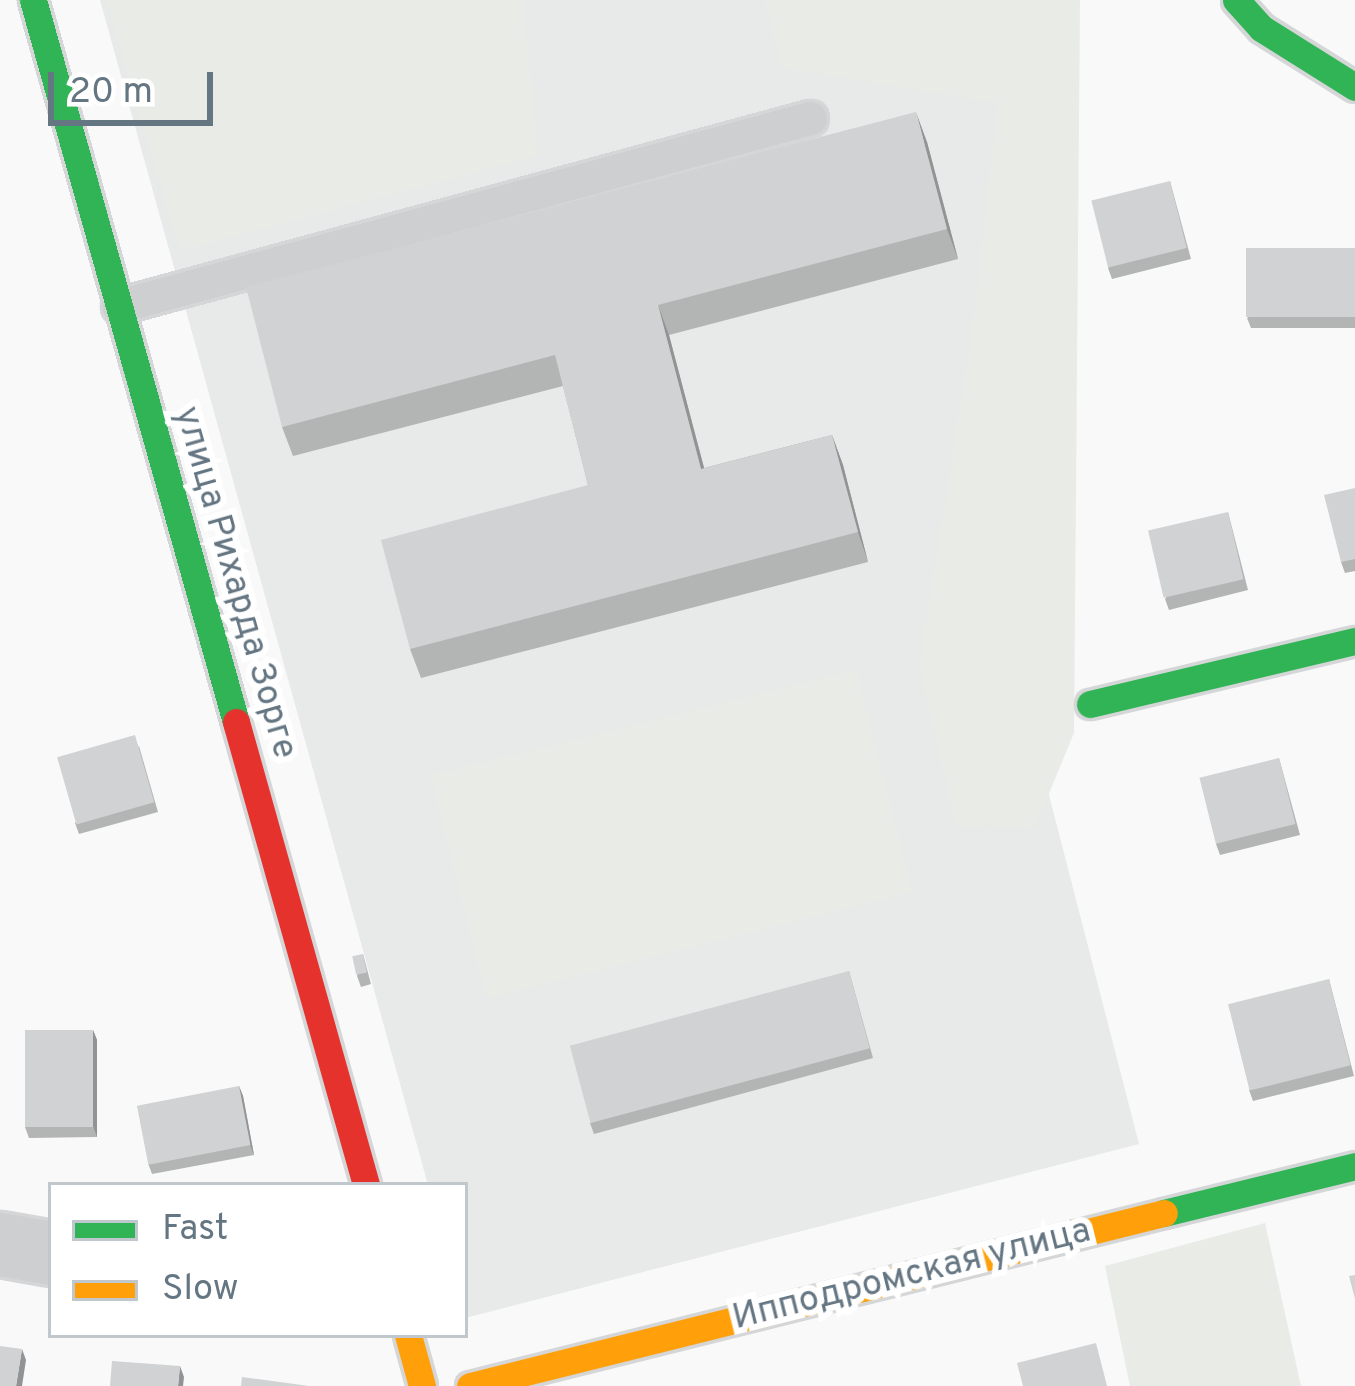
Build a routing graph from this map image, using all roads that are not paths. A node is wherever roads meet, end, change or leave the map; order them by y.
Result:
1 (33, 0) edge
2 (1236, 0) edge
3 (1355, 87) edge
4 (810, 118) dead end
5 (119, 306) junction
6 (1355, 641) edge
7 (1090, 704) dead end
8 (1355, 1166) edge
9 (365, 1182) edge
10 (0, 1244) edge
11 (48, 1252) edge
12 (409, 1338) edge
13 (422, 1386) edge
14 (470, 1386) edge

1 - 5 street, улица Рихарда Зорге
2 - 3 street
4 - 5 lane
5 - 9 street, улица Рихарда Зорге
6 - 7 street
8 - 14 street, Ипподромская улица
10 - 11 street
12 - 13 street

